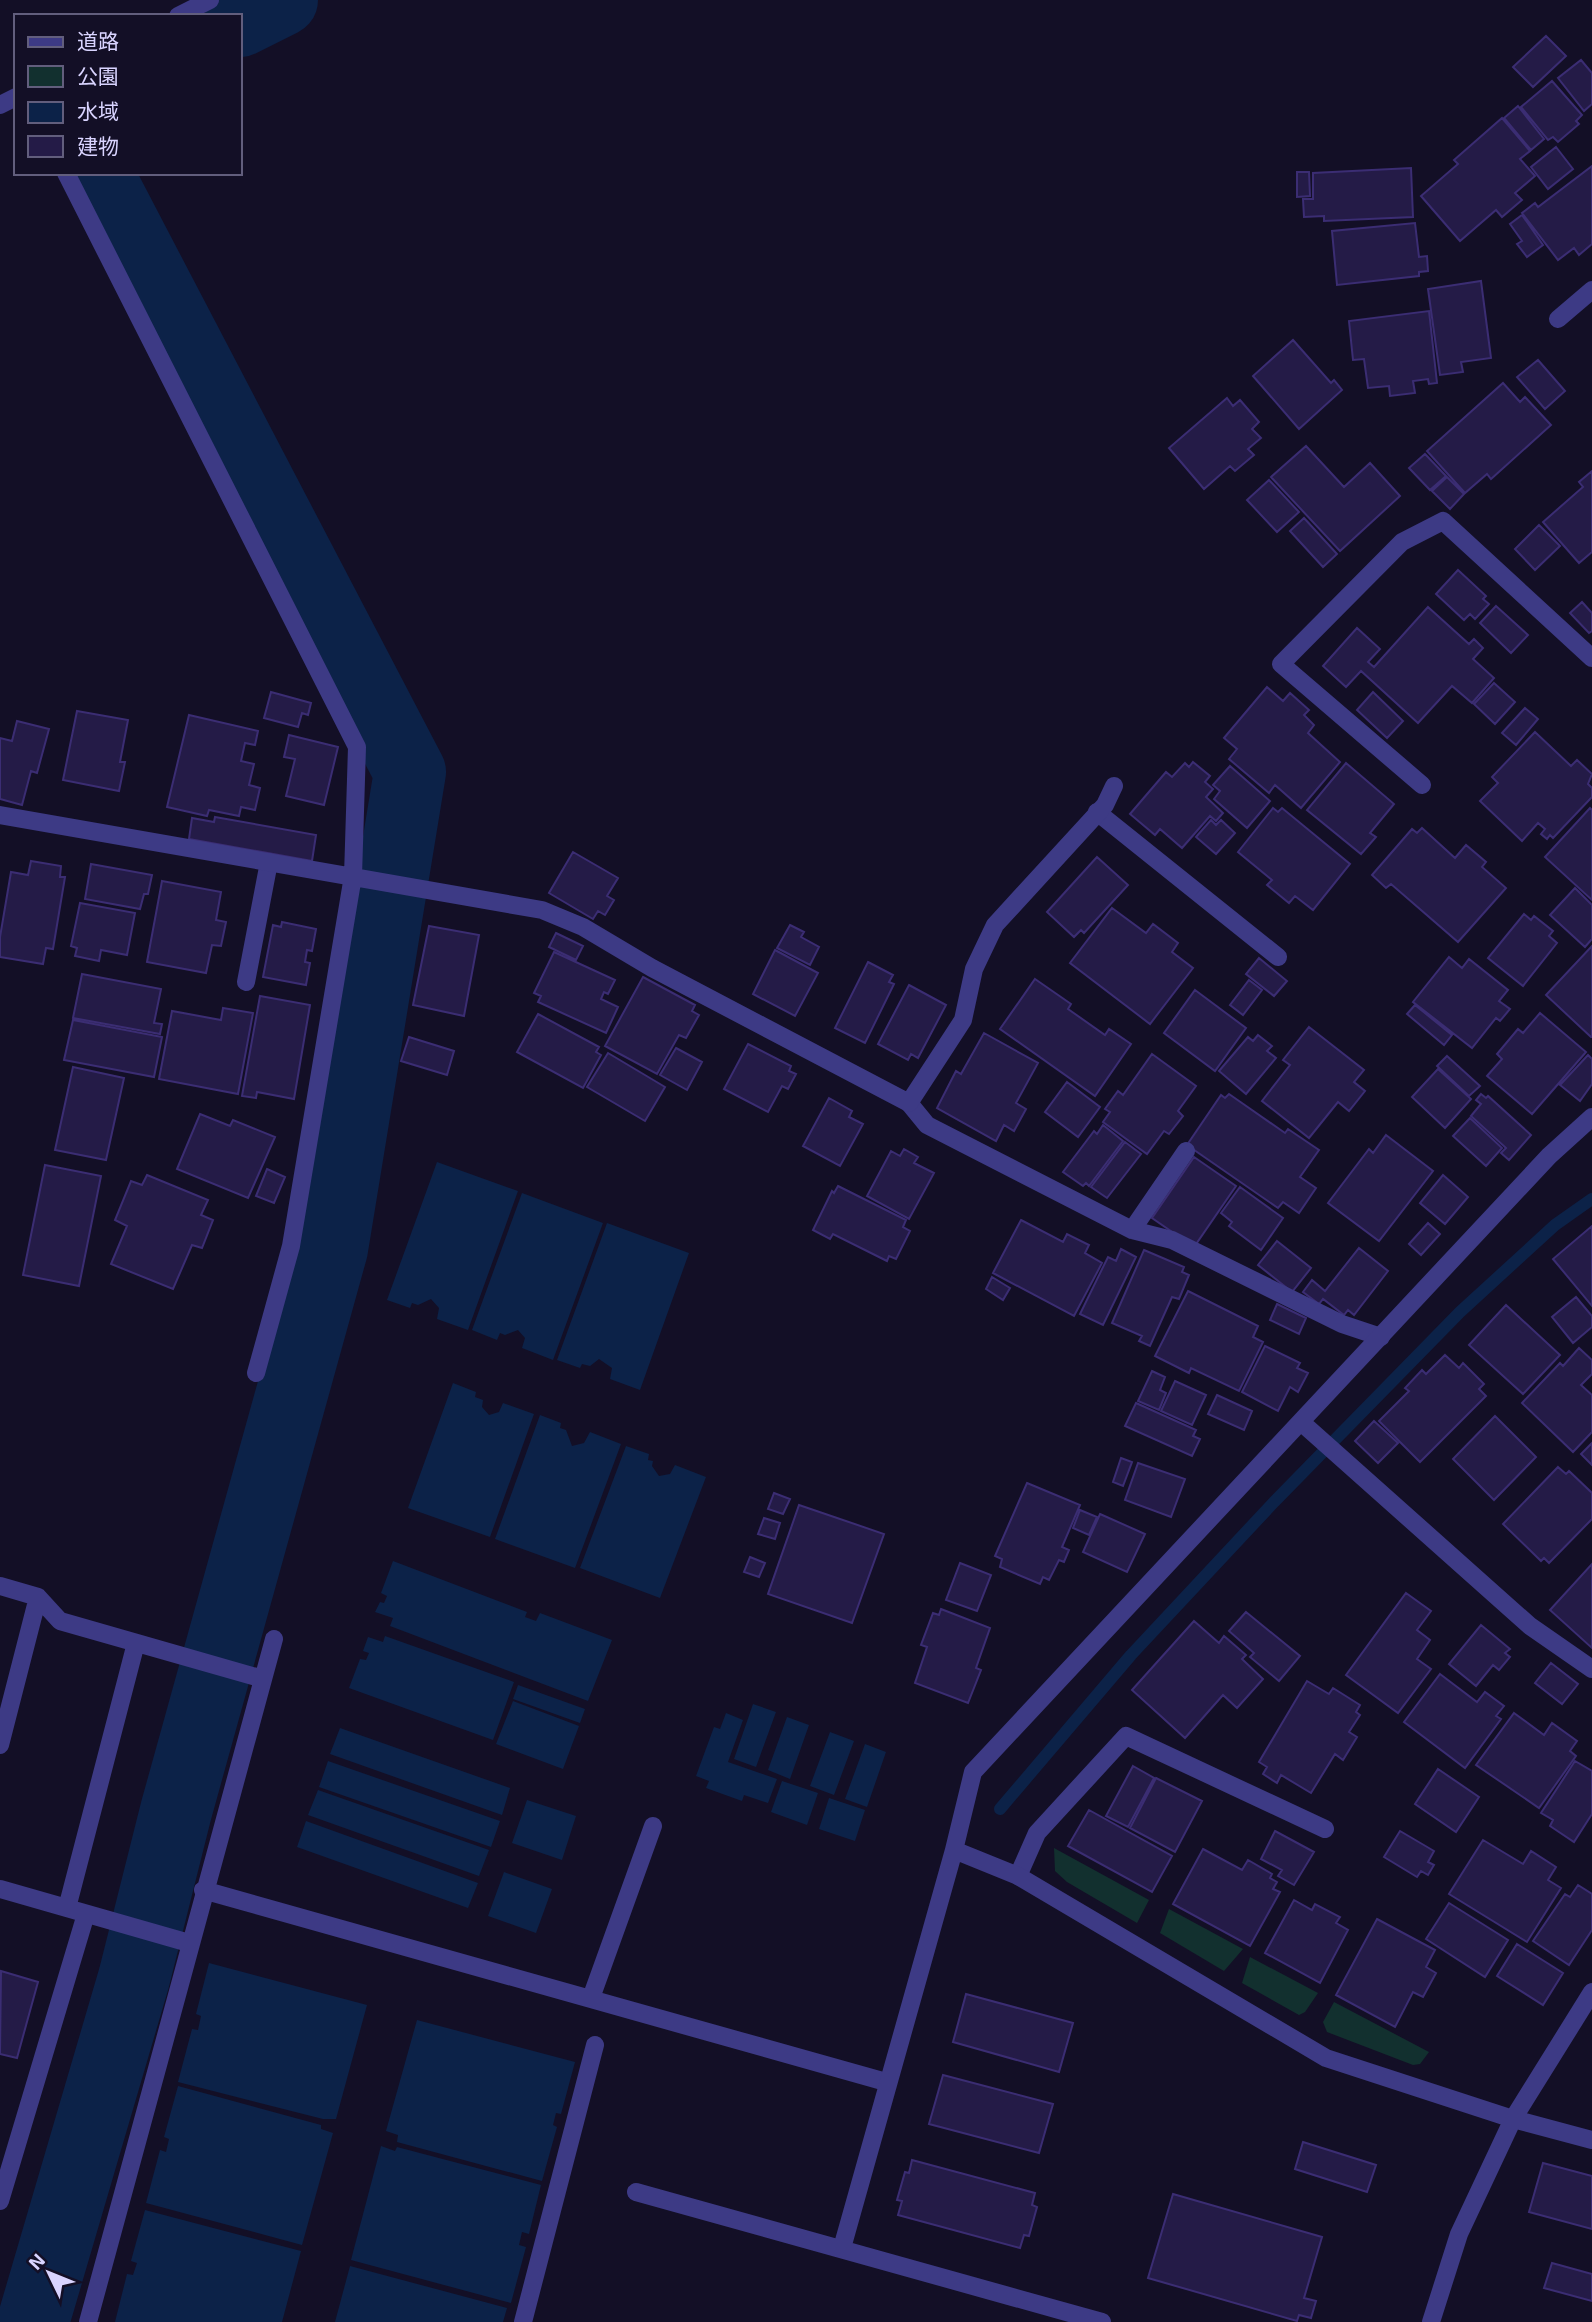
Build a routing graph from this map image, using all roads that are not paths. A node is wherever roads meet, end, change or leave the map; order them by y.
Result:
1 (210, 0) edge
2 (182, 14) edge
3 (67, 175) edge
4 (1592, 290) edge
5 (1558, 319) dead end
6 (1592, 658) edge
7 (1422, 785) dead end
8 (1114, 786) dead end
9 (1097, 811) junction
10 (0, 815) edge
11 (269, 862) junction
12 (359, 877) junction
13 (1278, 957) dead end
14 (246, 982) dead end
15 (909, 1103) junction
16 (1592, 1117) edge
17 (1186, 1151) dead end
18 (1132, 1230) junction
19 (1381, 1337) junction
20 (256, 1373) dead end
21 (1301, 1422) junction
22 (0, 1586) edge
23 (38, 1597) junction
24 (274, 1639) dead end
25 (136, 1643) junction
26 (1592, 1669) edge
27 (263, 1679) junction
28 (0, 1745) edge
29 (653, 1826) dead end
30 (1325, 1829) dead end
31 (954, 1850) junction
32 (1018, 1876) junction
33 (0, 1889) edge
34 (203, 1890) junction
35 (67, 1908) junction
36 (86, 1914) junction
37 (183, 1941) junction
38 (1592, 1992) edge
39 (591, 1998) junction
40 (595, 2045) dead end
41 (886, 2081) junction
42 (1513, 2119) junction
43 (1592, 2140) edge
44 (636, 2192) dead end
45 (0, 2201) edge
46 (842, 2248) junction
47 (88, 2322) edge
48 (523, 2322) edge
49 (1102, 2322) edge
50 (1431, 2322) edge

1 - 2 street
3 - 12 street
4 - 5 street
6 - 7 street
8 - 9 street
9 - 13 street
9 - 15 street
10 - 11 street
11 - 12 street
11 - 14 street
12 - 15 street
12 - 20 street
15 - 18 street
16 - 19 street
17 - 18 street
18 - 19 street
19 - 21 street
21 - 26 street
21 - 31 street
22 - 23 street
23 - 25 street
23 - 28 street
24 - 27 street
25 - 27 street
25 - 35 street
27 - 34 street
29 - 39 street
30 - 32 street
31 - 32 street
31 - 41 street
32 - 42 street
33 - 35 street
34 - 37 street
34 - 39 street
35 - 36 street
36 - 37 street
36 - 45 street
37 - 47 street
38 - 42 street
39 - 41 street
40 - 48 street
41 - 46 street
42 - 43 street
42 - 50 street
44 - 46 street
46 - 49 street

